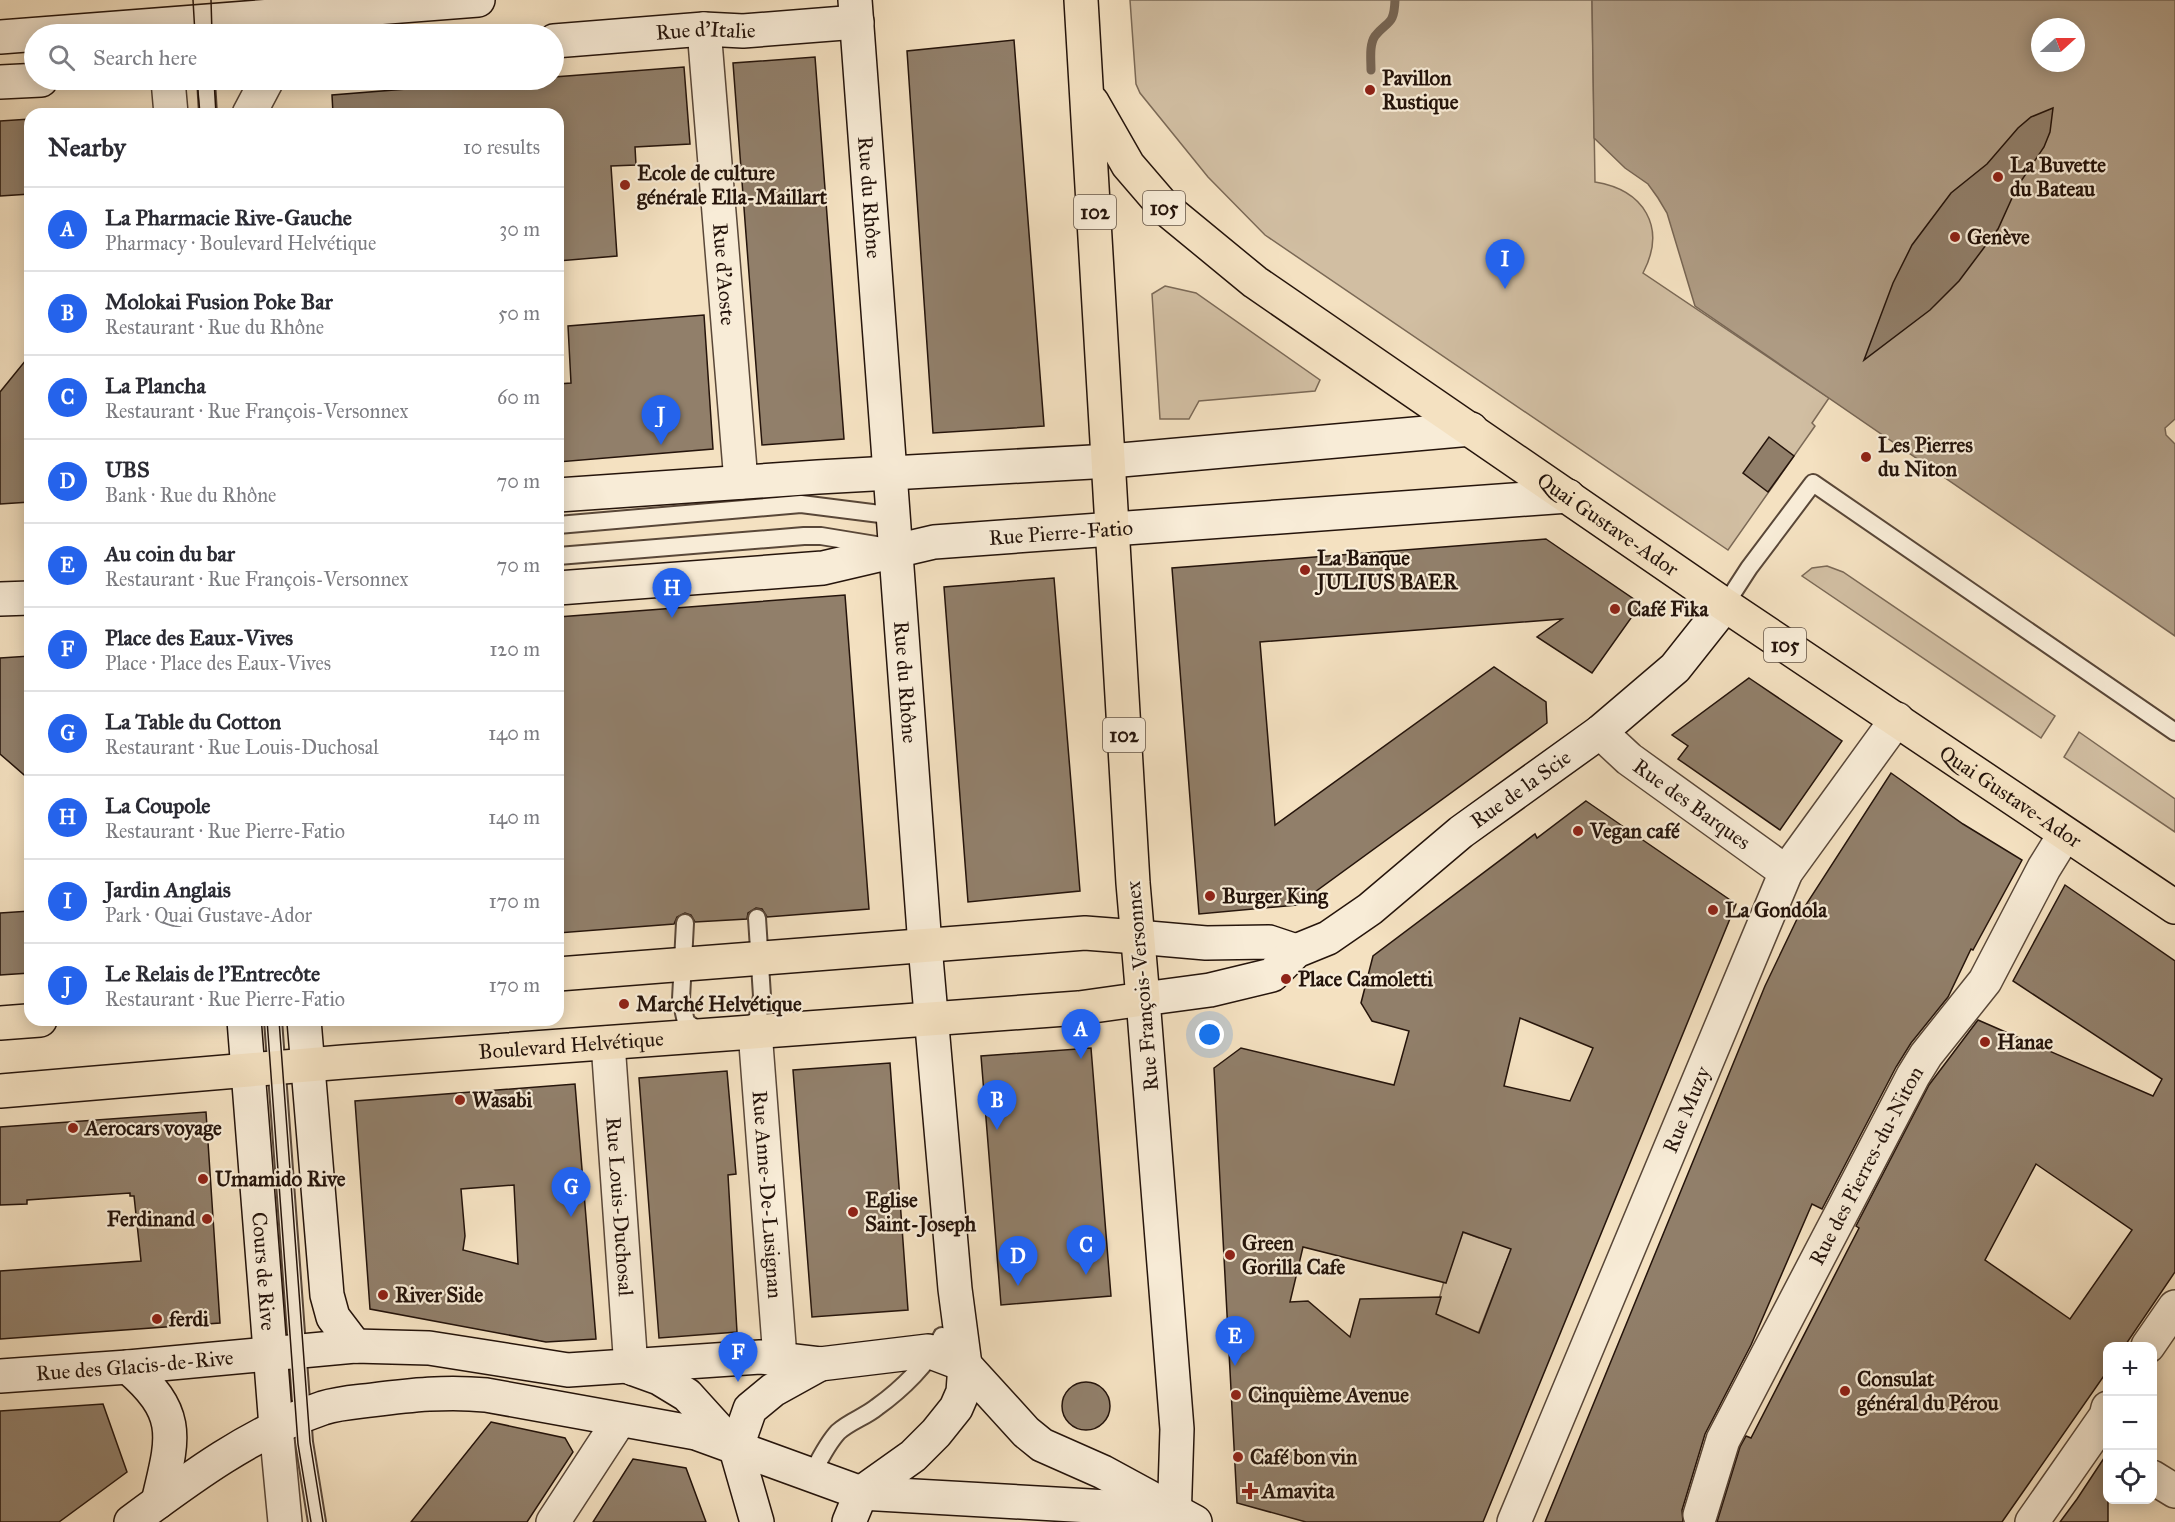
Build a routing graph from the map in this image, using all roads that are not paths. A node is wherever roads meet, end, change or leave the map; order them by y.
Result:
1 (478, 0) edge
2 (1081, 0) edge
3 (856, 11) edge
4 (200, 22) edge
5 (173, 24) edge
6 (704, 29) junction
7 (24, 35) edge
8 (0, 37) edge
9 (564, 40) edge
10 (24, 81) edge
11 (0, 82) edge
12 (169, 90) edge
13 (207, 90) edge
14 (262, 90) edge
15 (1087, 93) junction
16 (170, 108) edge
17 (208, 108) edge
18 (252, 108) edge
19 (1471, 429) junction
20 (1110, 461) junction
21 (892, 474) junction
22 (741, 482) junction
23 (564, 495) edge
24 (1568, 496) junction
25 (896, 516) junction
26 (564, 524) edge
27 (1113, 528) junction
28 (898, 548) junction
29 (564, 556) edge
30 (564, 588) edge
31 (24, 598) edge
32 (0, 599) edge
33 (1725, 605) junction
34 (1897, 719) junction
35 (1600, 732) junction
36 (2175, 732) edge
37 (2065, 834) junction
38 (1786, 872) junction
39 (2175, 908) edge
40 (758, 918) dead end
41 (685, 923) dead end
42 (1137, 937) junction
43 (925, 946) junction
44 (1296, 951) junction
45 (760, 959) junction
46 (682, 966) junction
47 (564, 974) edge
48 (1143, 999) junction
49 (932, 1018) junction
50 (24, 1021) edge
51 (0, 1023) edge
52 (248, 1026) edge
53 (273, 1026) edge
54 (301, 1026) edge
55 (755, 1031) junction
56 (705, 1035) junction
57 (608, 1043) junction
58 (277, 1069) junction
59 (0, 1091) edge
60 (2175, 1307) edge
61 (940, 1337) junction
62 (2151, 1342) edge
63 (354, 1346) junction
64 (283, 1353) junction
65 (780, 1358) junction
66 (820, 1364) junction
67 (964, 1365) junction
68 (128, 1367) junction
69 (631, 1368) junction
70 (0, 1376) edge
71 (619, 1420) junction
72 (289, 1422) junction
73 (2103, 1425) edge
74 (736, 1449) junction
75 (812, 1476) junction
76 (2157, 1480) edge
77 (2175, 1491) edge
78 (158, 1502) junction
79 (855, 1508) edge
80 (1700, 1515) dead end
81 (1181, 1518) edge
82 (131, 1522) edge
83 (285, 1522) edge
84 (317, 1522) edge
85 (554, 1522) edge
86 (757, 1522) edge
87 (1514, 1522) edge
88 (2032, 1522) edge

1 - 4 street
2 - 15 main road, 102
3 - 6 street, Rue d'Italie
3 - 21 street, Rue du Rhône
4 - 5 street
6 - 9 street, Rue d'Italie
6 - 22 street, Rue d'Aoste
7 - 8 street
10 - 11 street
12 - 16 street
13 - 17 lane
14 - 18 street
15 - 19 main road, Quai Gustave-Ador / 105
15 - 20 main road, 102
19 - 20 street
19 - 24 main road, Quai Gustave-Ador / 105
20 - 21 street
20 - 27 main road, Rue François-Versonnex / 102
21 - 22 street
21 - 25 street, Rue du Rhône
22 - 23 street
24 - 27 street, Rue Pierre-Fatio
24 - 33 main road, Quai Gustave-Ador / 105
25 - 26 lane
25 - 28 street, Rue du Rhône
27 - 28 street, Rue Pierre-Fatio
27 - 42 main road, Rue François-Versonnex / 102
28 - 29 lane
28 - 30 street, Rue Pierre-Fatio
28 - 43 street, Rue du Rhône
31 - 32 street
33 - 34 main road, Quai Gustave-Ador / 105
33 - 35 street, Rue de la Scie
33 - 36 lane
34 - 37 main road, Quai Gustave-Ador / 105
34 - 38 street, Rue Muzy
35 - 38 street, Rue des Barques
35 - 44 street, Rue de la Scie
37 - 39 main road, Quai Gustave-Ador / 105
37 - 80 street, Rue des Pierres-du-Niton
38 - 87 street, Rue Muzy
40 - 45 lane
41 - 46 lane
42 - 43 main road
42 - 44 street
42 - 48 main road, Rue François-Versonnex / 102
43 - 45 main road
43 - 49 street, Rue du Rhône
44 - 48 street
45 - 46 main road
45 - 55 lane
46 - 47 main road
46 - 56 lane
48 - 49 main road, Boulevard Helvétique
48 - 81 street, Rue François-Versonnex / 102
49 - 55 main road, Boulevard Helvétique
49 - 61 street, Rue du Rhône
50 - 51 main road
52 - 58 street, Cours de Rive
53 - 58 lane
54 - 58 street, Cours de Rive
55 - 56 main road, Boulevard Helvétique
55 - 65 street, Rue Anne-De-Lusignan
56 - 57 main road, Boulevard Helvétique
57 - 58 main road, Boulevard Helvétique
57 - 69 street, Rue Louis-Duchosal
58 - 59 main road, Boulevard Helvétique
58 - 63 street, Cours de Rive
58 - 64 street, Cours de Rive
60 - 62 street
61 - 66 street
61 - 67 street, Rue du Rhône
61 - 67 street
61 - 75 lane
63 - 64 street, Rue des Glacis-de-Rive
63 - 69 street, Rue des Glacis-de-Rive
64 - 68 street, Rue des Glacis-de-Rive
64 - 72 street, Cours de Rive
65 - 66 street, Rue des Glacis-de-Rive
65 - 69 street, Rue des Glacis-de-Rive
66 - 74 street
67 - 79 street, Rue du Rhône
67 - 81 street
68 - 70 street, Rue des Glacis-de-Rive
68 - 78 street
69 - 74 street
71 - 72 street
71 - 74 street
71 - 85 street
72 - 78 street
72 - 83 street, Cours de Rive
72 - 84 lane
73 - 88 street
74 - 75 street
74 - 86 street
75 - 79 street
76 - 77 street
78 - 82 street
79 - 81 street

